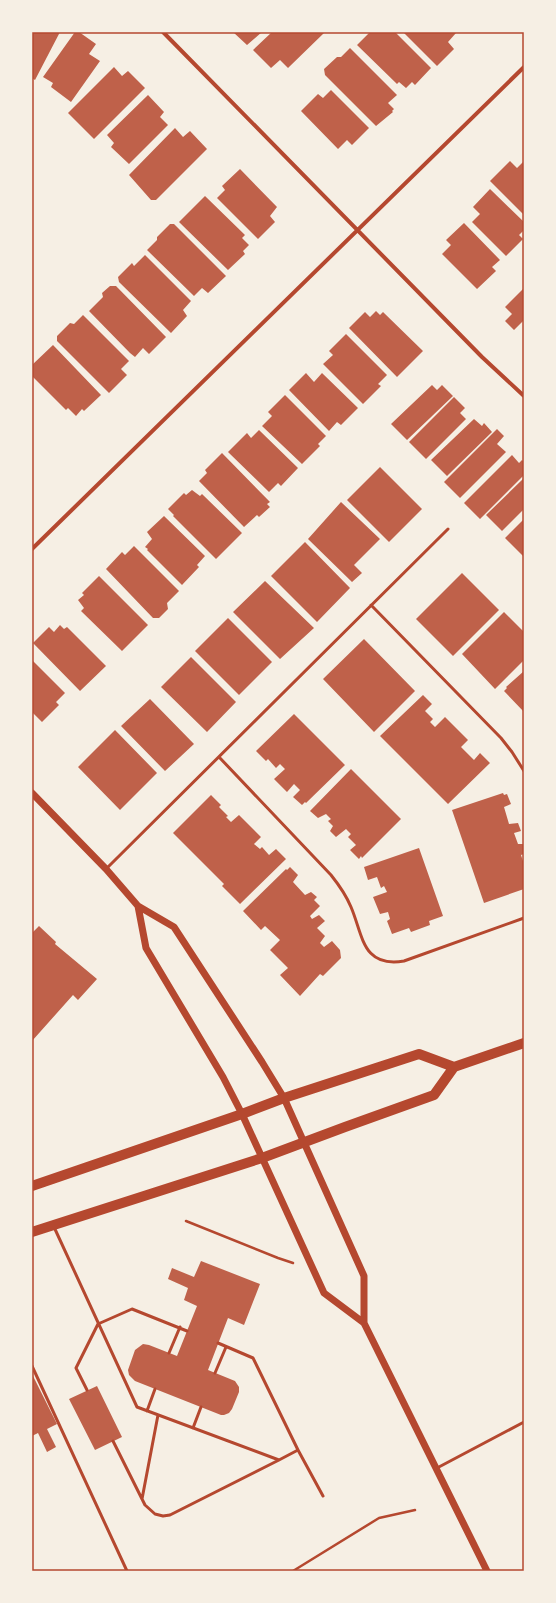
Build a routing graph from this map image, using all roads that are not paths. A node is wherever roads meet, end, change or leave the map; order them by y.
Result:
1 (163, 32) edge
2 (524, 67) edge
3 (358, 231) junction
4 (524, 396) edge
5 (448, 529) dead end
6 (32, 549) edge
7 (371, 605) junction
8 (219, 757) junction
9 (524, 771) edge
10 (32, 793) edge
11 (106, 868) junction
12 (138, 906) junction
13 (524, 918) edge
14 (524, 1043) edge
15 (454, 1067) junction
16 (284, 1098) junction
17 (242, 1114) junction
18 (305, 1143) junction
19 (262, 1158) junction
20 (32, 1186) edge
21 (53, 1225) junction
22 (32, 1232) edge
23 (364, 1323) junction
24 (98, 1324) junction
25 (180, 1327) junction
26 (187, 1331) dead end
27 (218, 1343) dead end
28 (226, 1346) junction
29 (169, 1353) dead end
30 (32, 1366) edge
31 (215, 1373) dead end
32 (155, 1389) dead end
33 (87, 1390) dead end
34 (201, 1407) dead end
35 (147, 1411) junction
36 (158, 1415) junction
37 (524, 1422) edge
38 (193, 1428) junction
39 (113, 1441) dead end
40 (298, 1450) junction
41 (279, 1460) junction
42 (437, 1468) junction
43 (323, 1496) dead end
44 (142, 1499) junction
45 (127, 1571) edge
46 (487, 1571) edge

1 - 3 street
2 - 3 street
3 - 4 street
3 - 6 street
5 - 7 lane
7 - 8 lane
7 - 9 lane
8 - 11 lane
8 - 13 lane
10 - 11 street
11 - 12 street
12 - 16 street
12 - 17 street
14 - 15 main road
15 - 16 main road
15 - 18 main road
16 - 17 main road
16 - 18 street
17 - 19 street
17 - 20 main road
18 - 19 main road
18 - 23 street
19 - 21 main road
19 - 23 street
21 - 22 main road
21 - 24 lane
23 - 42 street
24 - 25 lane
24 - 33 lane
24 - 35 lane
25 - 26 lane
25 - 29 lane
27 - 28 lane
28 - 31 lane
28 - 40 lane
30 - 45 lane
32 - 35 lane
34 - 38 lane
35 - 36 lane
36 - 38 lane
36 - 44 lane
37 - 42 lane
38 - 41 lane
39 - 44 lane
40 - 41 lane
40 - 43 lane
41 - 44 lane
42 - 46 street

